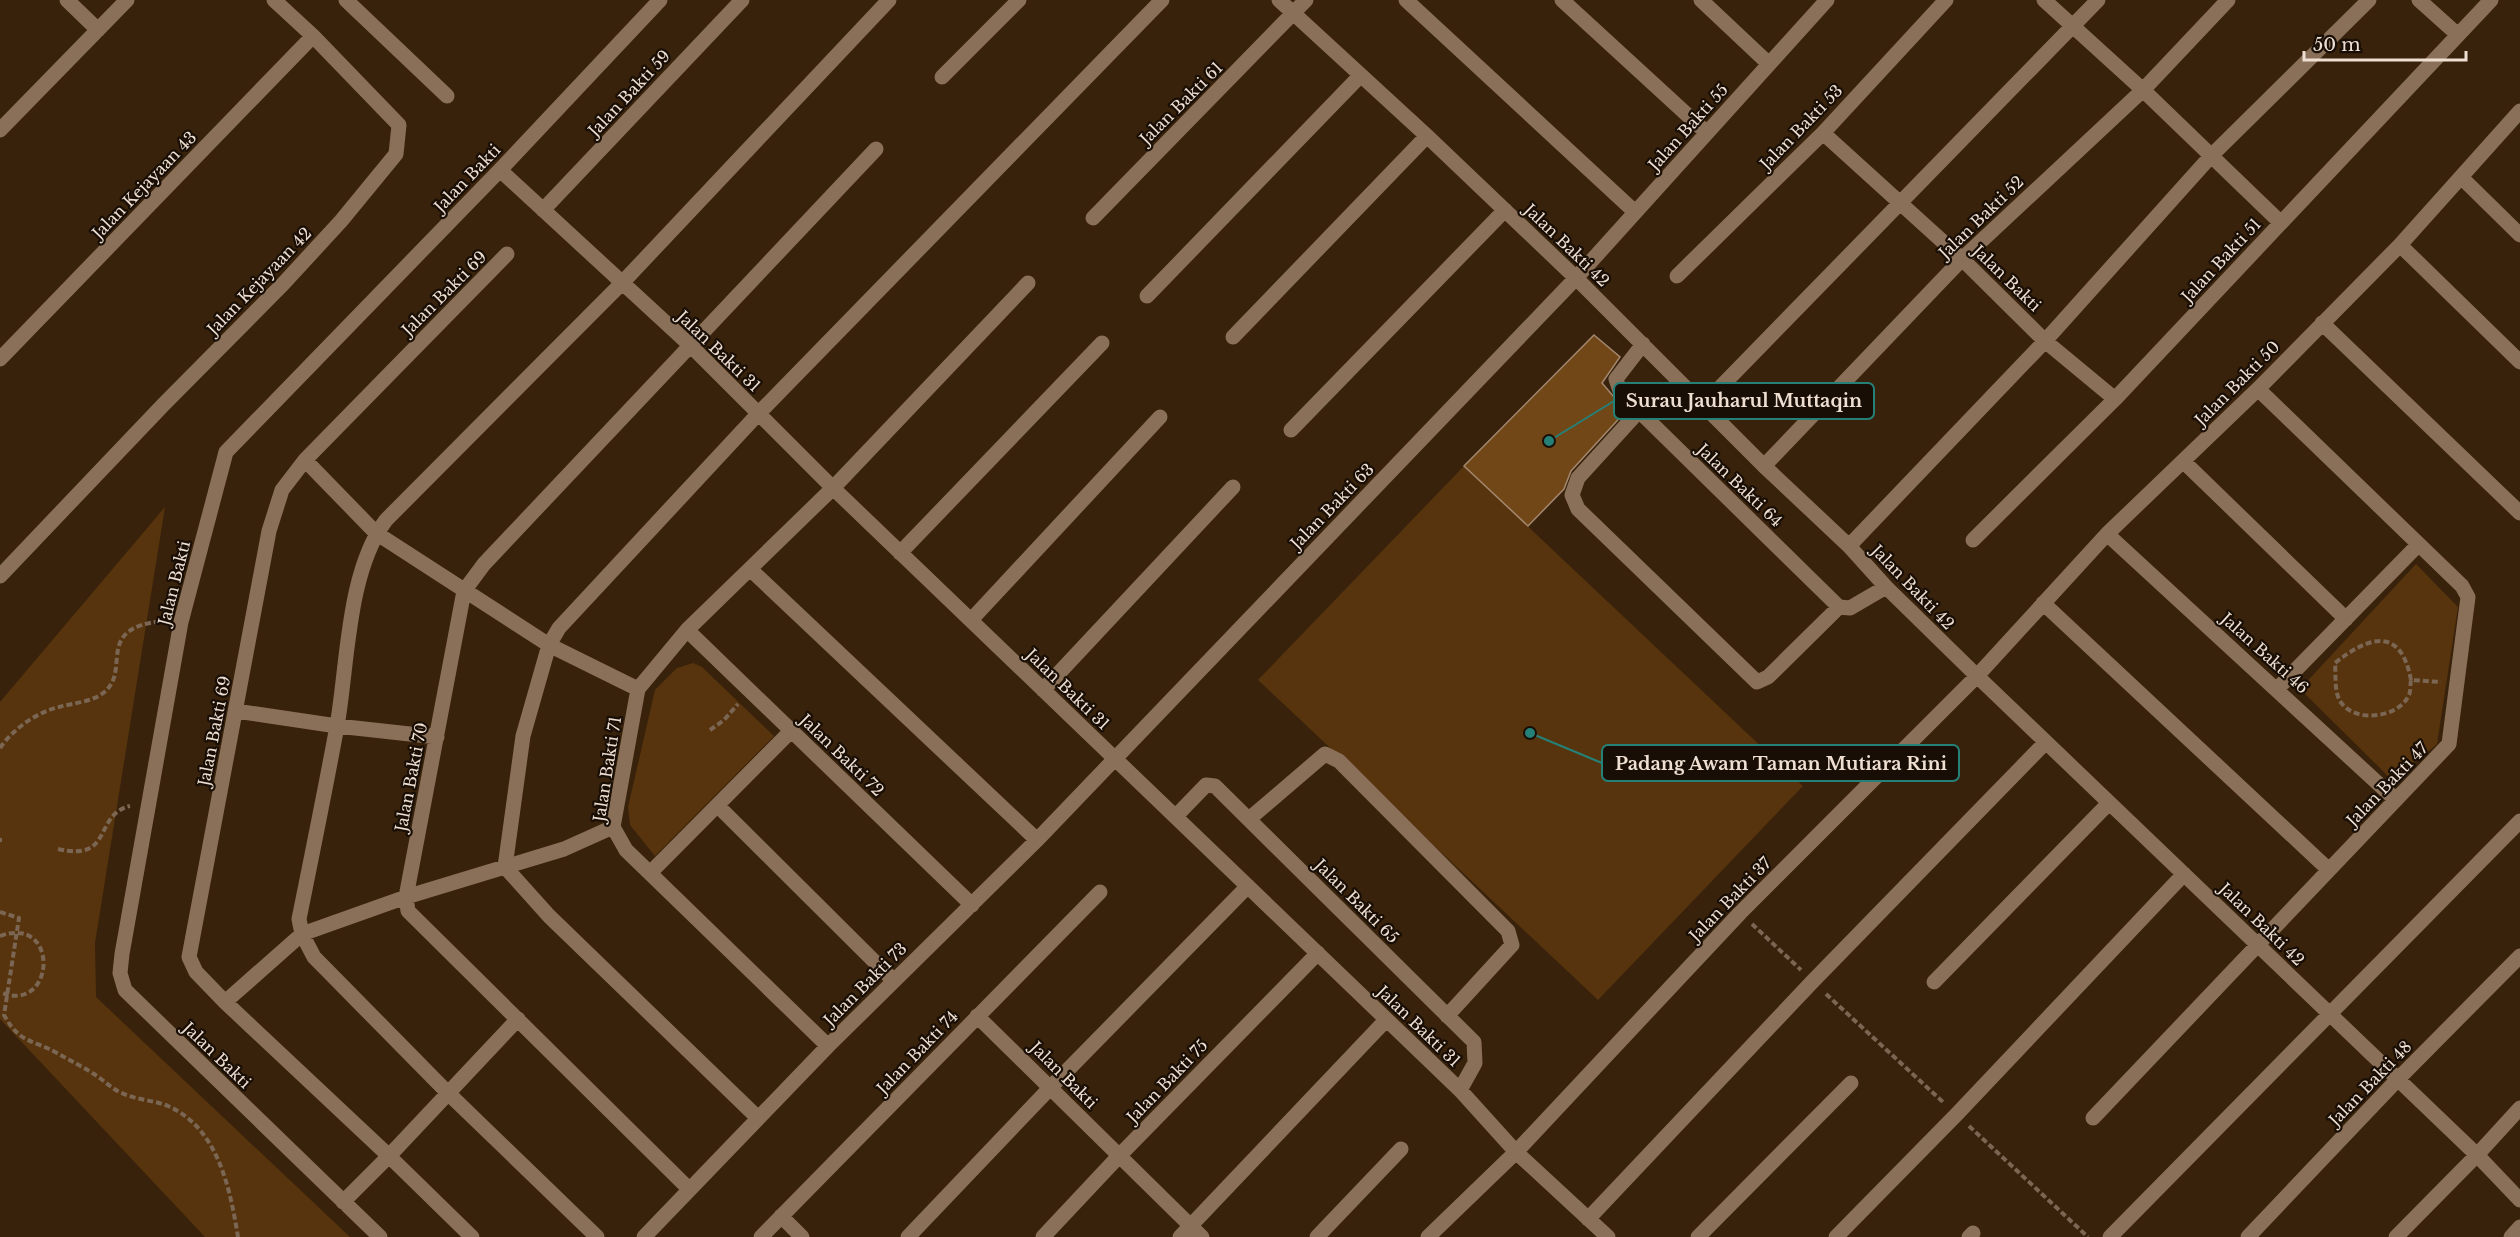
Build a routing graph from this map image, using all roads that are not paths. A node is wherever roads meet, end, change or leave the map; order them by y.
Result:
1 (68, 0) edge
2 (127, 0) edge
3 (274, 0) edge
4 (346, 0) edge
5 (660, 0) edge
6 (742, 0) edge
7 (888, 0) edge
8 (1019, 0) edge
9 (1162, 0) edge
10 (1279, 0) edge
11 (1306, 0) edge
12 (1406, 0) edge
13 (1562, 0) edge
14 (1701, 0) edge
15 (1827, 0) edge
16 (1946, 0) edge
17 (2044, 0) edge
18 (2098, 0) edge
19 (2228, 0) edge
20 (2369, 0) edge
21 (2419, 0) edge
22 (2491, 0) edge
23 (1294, 14) junction
24 (2074, 27) junction
25 (98, 30) junction
26 (2458, 35) junction
27 (313, 36) junction
28 (1769, 64) junction
29 (1360, 76) junction
30 (942, 77) dead end
31 (2143, 90) junction
32 (447, 96) dead end
33 (2520, 111) edge
34 (1, 128) edge
35 (1707, 133) junction
36 (1823, 133) junction
37 (1427, 135) junction
38 (876, 149) dead end
39 (2211, 156) junction
40 (500, 170) junction
41 (2461, 177) junction
42 (1899, 202) junction
43 (543, 210) junction
44 (1505, 210) junction
45 (1635, 212) junction
46 (1093, 218) dead end
47 (2281, 223) junction
48 (2520, 235) edge
49 (2400, 245) junction
50 (507, 254) dead end
51 (1962, 259) junction
52 (1677, 276) dead end
53 (1576, 278) junction
54 (1028, 283) dead end
55 (622, 284) junction
56 (1147, 296) dead end
57 (2322, 324) junction
58 (1233, 337) dead end
59 (2045, 341) junction
60 (1102, 343) dead end
61 (1643, 344) junction
62 (691, 346) junction
63 (0, 359) edge
64 (2520, 362) edge
65 (2258, 388) junction
66 (2115, 399) junction
67 (1703, 405) junction
68 (1639, 411) junction
69 (758, 414) junction
70 (1160, 417) dead end
71 (1291, 430) dead end
72 (305, 460) junction
73 (2183, 461) junction
74 (1764, 466) junction
75 (1233, 487) dead end
76 (833, 488) junction
77 (2520, 513) edge
78 (376, 533) junction
79 (2107, 534) junction
80 (1973, 540) dead end
81 (2418, 545) junction
82 (1850, 546) junction
83 (900, 553) junction
84 (750, 569) junction
85 (0, 576) edge
86 (1886, 587) junction
87 (464, 591) junction
88 (2043, 603) junction
89 (1839, 606) junction
90 (2346, 619) junction
91 (971, 620) junction
92 (687, 630) junction
93 (549, 645) junction
94 (1977, 676) junction
95 (639, 689) junction
96 (2277, 689) junction
97 (1043, 690) junction
98 (236, 711) junction
99 (337, 726) junction
100 (791, 730) junction
101 (437, 737) junction
102 (2046, 742) junction
103 (1114, 759) junction
104 (2396, 800) junction
105 (2109, 803) junction
106 (718, 806) junction
107 (1176, 816) junction
108 (1249, 819) junction
109 (2520, 821) edge
110 (613, 827) junction
111 (1037, 840) junction
112 (506, 867) junction
113 (2329, 870) junction
114 (651, 872) junction
115 (2184, 874) junction
116 (1248, 886) junction
117 (1100, 892) dead end
118 (406, 897) junction
119 (972, 904) junction
120 (302, 933) junction
121 (2258, 945) junction
122 (1318, 953) junction
123 (2520, 956) edge
124 (894, 981) junction
125 (1934, 982) dead end
126 (225, 1002) junction
127 (2330, 1014) junction
128 (977, 1016) junction
129 (1447, 1016) junction
130 (518, 1019) junction
131 (1386, 1020) junction
132 (828, 1046) junction
133 (2398, 1079) junction
134 (1851, 1083) dead end
135 (1051, 1087) junction
136 (1460, 1090) junction
137 (448, 1093) junction
138 (2520, 1108) edge
139 (758, 1118) junction
140 (2093, 1118) dead end
141 (1401, 1149) dead end
142 (1516, 1152) junction
143 (2477, 1155) junction
144 (389, 1156) junction
145 (1119, 1156) junction
146 (688, 1188) junction
147 (2520, 1200) edge
148 (343, 1202) junction
149 (781, 1216) junction
150 (1588, 1219) junction
151 (2520, 1227) edge
152 (1191, 1233) edge
153 (1439, 1233) edge
154 (380, 1237) edge
155 (472, 1237) edge
156 (597, 1237) edge
157 (644, 1237) edge
158 (761, 1237) edge
159 (802, 1237) edge
160 (908, 1237) edge
161 (1043, 1237) edge
162 (1317, 1237) edge
163 (1608, 1237) edge
164 (1698, 1237) edge
165 (1836, 1237) edge
166 (2110, 1237) edge
167 (2248, 1237) edge
168 (2396, 1237) edge
169 (2511, 1237) edge

1 - 25 street
2 - 25 street
3 - 27 street, Jalan Kejayaan 42
4 - 32 street
5 - 40 street, Jalan Bakti
6 - 43 street, Jalan Bakti 59
7 - 55 street
8 - 30 street
9 - 69 street
10 - 23 street, Jalan Bakti 42
11 - 23 street, Jalan Bakti 61
12 - 45 street
13 - 35 street
14 - 28 street
15 - 28 street, Jalan Bakti 55
16 - 36 street, Jalan Bakti 53
17 - 24 street
18 - 24 street
19 - 31 street, Jalan Bakti 52
20 - 39 street
21 - 26 street
22 - 26 street, Jalan Bakti 51
23 - 29 street, Jalan Bakti 42
23 - 46 street, Jalan Bakti 61
24 - 31 street
24 - 42 street
25 - 34 street
26 - 47 street, Jalan Bakti 51
27 - 63 street, Jalan Kejayaan 43
27 - 85 street, Jalan Kejayaan 42
28 - 35 street, Jalan Bakti 55
29 - 37 street, Jalan Bakti 42
29 - 56 street
31 - 39 street
31 - 51 street, Jalan Bakti 52
33 - 41 street, Jalan Bakti 50
35 - 45 street, Jalan Bakti 55
36 - 42 street, Jalan Bakti
36 - 52 street, Jalan Bakti 53
37 - 44 street, Jalan Bakti 42
37 - 58 street
38 - 62 street, Jalan Bakti 70
39 - 47 street
39 - 59 street
40 - 43 street, Jalan Bakti 31
40 - 148 street, Jalan Bakti
41 - 48 street
41 - 49 street, Jalan Bakti 50
42 - 51 street, Jalan Bakti
42 - 67 street
43 - 55 street, Jalan Bakti 31
44 - 53 street, Jalan Bakti 42
44 - 71 street
45 - 53 street, Jalan Bakti 55
47 - 66 street, Jalan Bakti 51
49 - 57 street, Jalan Bakti 50
49 - 64 street
50 - 72 street, Jalan Bakti 69
51 - 59 street, Jalan Bakti
51 - 74 street, Jalan Bakti 52
53 - 61 street, Jalan Bakti 42
53 - 103 street, Jalan Bakti 63
54 - 76 street, Jalan Bakti 71
55 - 62 street, Jalan Bakti 31
55 - 78 street
57 - 65 street, Jalan Bakti 50
57 - 77 street
59 - 66 street, Jalan Bakti
59 - 82 street
60 - 83 street
61 - 67 street, Jalan Bakti 42
61 - 68 street, Jalan Bakti 64
62 - 69 street, Jalan Bakti 31
62 - 87 street, Jalan Bakti 70
65 - 73 street, Jalan Bakti 50
65 - 81 street, Jalan Bakti 47
66 - 80 street, Jalan Bakti 51
67 - 74 street, Jalan Bakti 42
68 - 89 street, Jalan Bakti 64
68 - 89 street
69 - 76 street, Jalan Bakti 31
69 - 93 street
70 - 91 street
72 - 78 street
72 - 98 street, Jalan Bakti 69
73 - 79 street, Jalan Bakti 50
73 - 90 street
74 - 82 street, Jalan Bakti 42
75 - 97 street
76 - 83 street, Jalan Bakti 31
76 - 84 street, Jalan Bakti 71
78 - 87 street
78 - 99 street
79 - 88 street, Jalan Bakti 50
79 - 96 street, Jalan Bakti 46
81 - 90 street
81 - 104 street, Jalan Bakti 47
82 - 86 street, Jalan Bakti 42
83 - 91 street, Jalan Bakti 31
84 - 92 street, Jalan Bakti 71
84 - 111 street
86 - 89 street
86 - 94 street, Jalan Bakti 42
87 - 93 street
87 - 101 street, Jalan Bakti 70
88 - 94 street, Jalan Bakti 50
88 - 113 street
90 - 96 street
91 - 97 street, Jalan Bakti 31
92 - 95 street, Jalan Bakti 71
92 - 100 street, Jalan Bakti 72
93 - 95 street
93 - 112 street
94 - 102 street, Jalan Bakti 42
94 - 142 street, Jalan Bakti 37
95 - 110 street, Jalan Bakti 71
96 - 104 street, Jalan Bakti 46
97 - 103 street, Jalan Bakti 31
98 - 99 street
98 - 126 street, Jalan Bakti 69
99 - 101 street
99 - 120 street
100 - 106 street
100 - 119 street, Jalan Bakti 72
101 - 118 street, Jalan Bakti 70
102 - 105 street, Jalan Bakti 42
102 - 150 street
103 - 107 street, Jalan Bakti 31
103 - 111 street, Jalan Bakti 73
104 - 113 street, Jalan Bakti 47
105 - 115 street, Jalan Bakti 42
105 - 125 street
106 - 114 street
106 - 124 street
107 - 108 street, Jalan Bakti 65
107 - 116 street, Jalan Bakti 31
108 - 129 street, Jalan Bakti 65
108 - 129 street
109 - 127 street
110 - 112 street
110 - 114 street, Jalan Bakti 71
111 - 119 street, Jalan Bakti 73
112 - 118 street
112 - 139 street
113 - 121 street, Jalan Bakti 47
114 - 132 street, Jalan Bakti 71
115 - 121 street, Jalan Bakti 42
115 - 165 street
116 - 122 street, Jalan Bakti 31
116 - 135 street
117 - 128 street, Jalan Bakti 74
118 - 120 street
118 - 130 street
119 - 124 street, Jalan Bakti 73
120 - 126 street
120 - 137 street
121 - 127 street, Jalan Bakti 42
121 - 140 street, Jalan Bakti 47
122 - 131 street, Jalan Bakti 31
122 - 145 street, Jalan Bakti 75
123 - 133 street, Jalan Bakti 48
124 - 132 street, Jalan Bakti 73
126 - 144 street, Jalan Bakti 69
127 - 133 street, Jalan Bakti 42
127 - 166 street
128 - 135 street, Jalan Bakti
128 - 149 street, Jalan Bakti 74
129 - 136 street, Jalan Bakti 65
130 - 137 street
130 - 146 street
131 - 136 street, Jalan Bakti 31
131 - 152 street
132 - 139 street, Jalan Bakti 73
133 - 143 street, Jalan Bakti 42
133 - 167 street, Jalan Bakti 48
134 - 164 street
135 - 145 street, Jalan Bakti
135 - 160 street
136 - 142 street, Jalan Bakti 31
137 - 144 street
137 - 156 street
138 - 143 street
139 - 146 street, Jalan Bakti 73
141 - 162 street
142 - 150 street, Jalan Bakti 31
142 - 153 street, Jalan Bakti 37
143 - 147 street, Jalan Bakti 42
143 - 168 street
144 - 148 street
144 - 155 street
145 - 152 street, Jalan Bakti
145 - 161 street, Jalan Bakti 75
146 - 157 street, Jalan Bakti 73
148 - 154 street, Jalan Bakti
149 - 158 street, Jalan Bakti 74
149 - 159 street
150 - 163 street, Jalan Bakti 31
151 - 169 street

